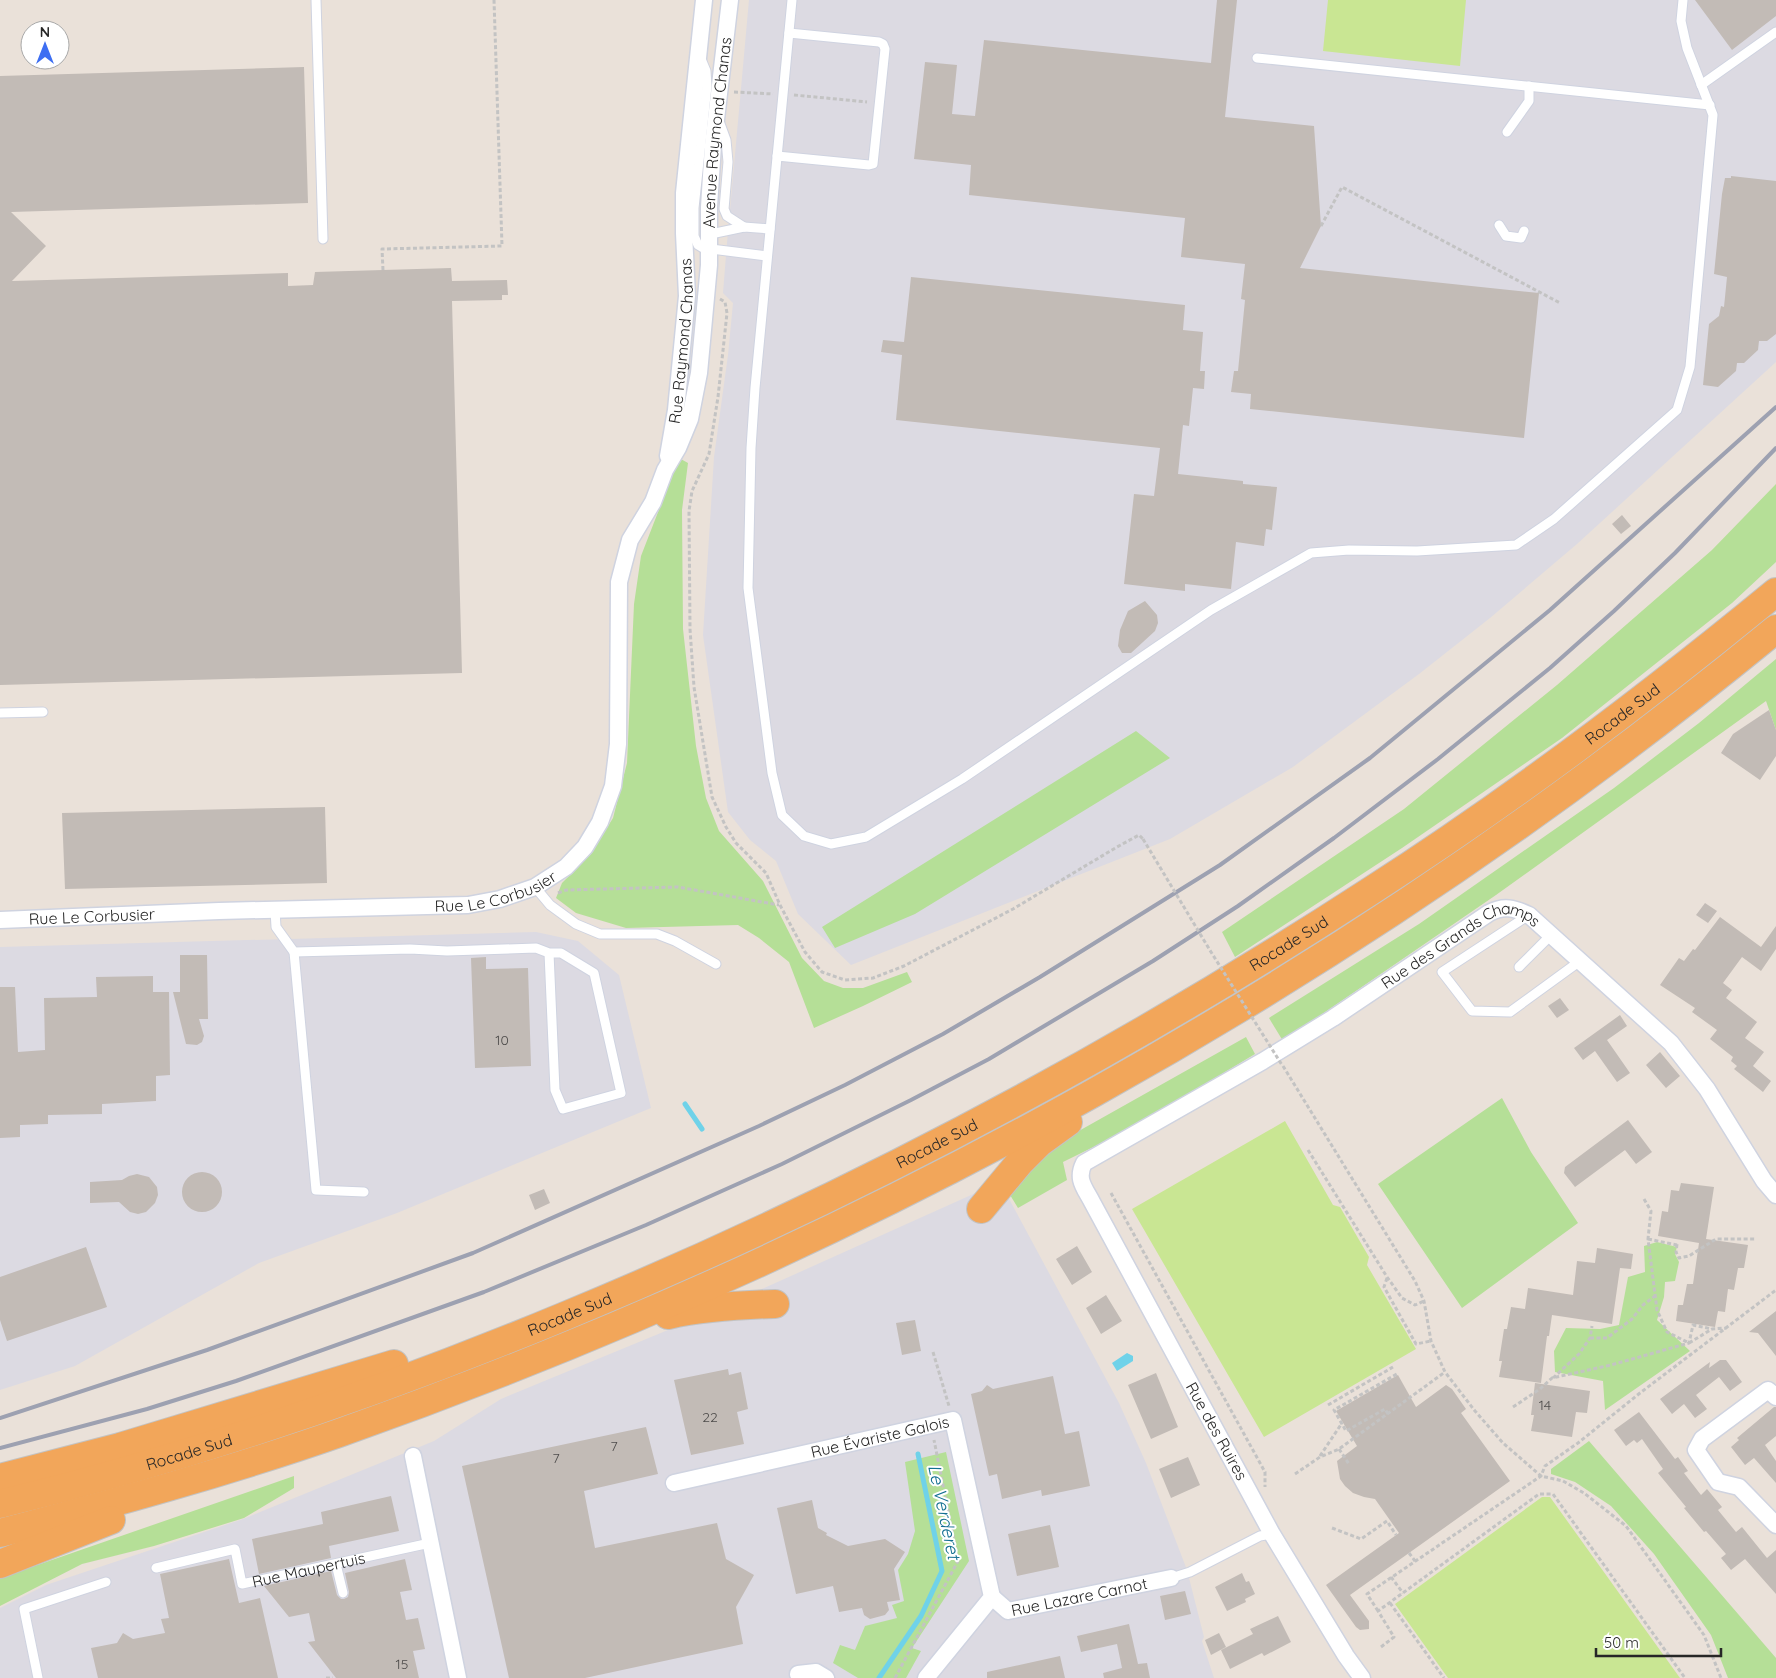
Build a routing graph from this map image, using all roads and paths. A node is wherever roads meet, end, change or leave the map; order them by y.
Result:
1 (316, 0) edge
2 (494, 0) edge
3 (704, 0) edge
4 (730, 0) edge
5 (792, 0) edge
6 (1683, 0) edge
7 (1776, 32) edge
8 (789, 33) junction
9 (699, 54) junction
10 (1258, 58) dead end
11 (1701, 85) junction
12 (1529, 86) junction
13 (732, 92) dead end
14 (783, 94) junction
15 (1529, 101) junction
16 (880, 104) junction
17 (1710, 105) junction
18 (717, 110) junction
19 (1535, 110) dead end
20 (1507, 132) dead end
21 (777, 156) junction
22 (701, 207) junction
23 (1499, 225) dead end
24 (1321, 226) dead end
25 (744, 227) junction
26 (770, 230) junction
27 (1524, 231) dead end
28 (323, 239) dead end
29 (706, 248) junction
30 (685, 256) junction
31 (767, 256) junction
32 (383, 270) dead end
33 (720, 299) dead end
34 (1560, 304) dead end
35 (665, 470) junction
36 (1776, 575) edge
37 (1776, 592) edge
38 (1776, 629) edge
39 (43, 712) dead end
40 (1625, 712) junction
41 (0, 713) edge
42 (540, 892) junction
43 (780, 905) junction
44 (275, 910) junction
45 (1529, 915) junction
46 (0, 920) edge
47 (1552, 934) junction
48 (294, 952) junction
49 (549, 954) junction
50 (1580, 961) junction
51 (716, 964) dead end
52 (1519, 967) dead end
53 (1270, 989) junction
54 (1308, 1150) dead end
55 (1080, 1179) joint
56 (364, 1192) dead end
57 (1111, 1194) dead end
58 (1776, 1195) edge
59 (1644, 1199) dead end
60 (981, 1209) dead end
61 (1648, 1239) junction
62 (1756, 1239) dead end
63 (1387, 1277) junction
64 (1776, 1290) edge
65 (1656, 1296) junction
66 (611, 1297) junction
67 (1424, 1301) junction
68 (775, 1304) dead end
69 (616, 1326) junction
70 (1592, 1326) dead end
71 (1726, 1328) junction
72 (1712, 1329) junction
73 (1590, 1338) junction
74 (1431, 1341) junction
75 (1689, 1343) junction
76 (933, 1352) dead end
77 (1392, 1368) dead end
78 (1386, 1371) junction
79 (1445, 1372) junction
80 (1397, 1374) dead end
81 (1552, 1378) junction
82 (1390, 1379) junction
83 (1357, 1388) junction
84 (1361, 1395) junction
85 (1776, 1397) edge
86 (1328, 1405) dead end
87 (1512, 1407) dead end
88 (1388, 1414) junction
89 (953, 1420) junction
90 (1342, 1423) junction
91 (931, 1425) junction
92 (338, 1433) junction
93 (1339, 1449) junction
94 (413, 1456) dead end
95 (1320, 1457) junction
96 (1349, 1464) dead end
97 (1295, 1474) dead end
98 (1541, 1476) junction
99 (0, 1478) edge
100 (674, 1483) dead end
101 (1265, 1487) dead end
102 (0, 1504) edge
103 (1776, 1525) edge
104 (1332, 1528) dead end
105 (0, 1534) edge
106 (1272, 1534) junction
107 (1396, 1534) dead end
108 (430, 1543) junction
109 (1409, 1553) dead end
110 (1415, 1561) junction
111 (0, 1564) edge
112 (336, 1564) junction
113 (156, 1568) dead end
114 (1171, 1578) joint
115 (1391, 1578) junction
116 (106, 1582) dead end
117 (344, 1593) dead end
118 (1403, 1593) junction
119 (992, 1597) junction
120 (1390, 1603) junction
121 (1378, 1611) junction
122 (1381, 1647) dead end
123 (798, 1674) dead end
124 (38, 1678) edge
125 (326, 1678) edge
126 (333, 1678) edge
127 (458, 1678) edge
128 (826, 1678) edge
129 (895, 1678) edge
130 (926, 1678) edge
131 (1362, 1678) edge
132 (1444, 1678) edge
133 (1686, 1678) edge
134 (1721, 1678) edge

1 - 28 lane
2 - 32 path
3 - 9 street, Rue Raymond Chanas
4 - 18 street, Avenue Raymond Chanas
5 - 8 lane
6 - 11 lane
7 - 11 lane
8 - 14 lane
8 - 16 lane
9 - 22 lane
9 - 30 street, Rue Raymond Chanas
10 - 12 lane
11 - 17 lane
12 - 15 lane
12 - 17 lane
13 - 14 path
14 - 16 path
14 - 21 lane
15 - 19 lane
15 - 20 lane
16 - 21 lane
17 - 31 lane
18 - 22 street, Avenue Raymond Chanas
18 - 25 lane
21 - 26 lane
22 - 29 street, Avenue Raymond Chanas
23 - 27 lane
24 - 34 path
25 - 26 lane
25 - 29 lane
26 - 31 lane
29 - 30 lane
29 - 31 lane
29 - 35 street, Rue Raymond Chanas
30 - 35 street, Rue Raymond Chanas
33 - 43 path
35 - 42 street, Rue Le Corbusier
36 - 40 highway
37 - 40 highway, Rocade Sud
38 - 53 highway, Rocade Sud
39 - 41 lane
40 - 66 highway, Rocade Sud
42 - 43 path
42 - 44 street, Rue Le Corbusier
42 - 51 lane
43 - 67 path, bridge
44 - 46 street, Rue Le Corbusier
44 - 48 lane
45 - 47 street, Rue des Grands Champs
45 - 50 lane
45 - 55 street, Rue des Grands Champs
47 - 50 street, Rue des Grands Champs
47 - 52 lane
48 - 49 lane
48 - 56 lane
49 - 49 lane
50 - 58 street, Rue des Grands Champs
53 - 60 highway
53 - 69 highway, Rocade Sud
54 - 63 path
55 - 106 street, Rue des Ruires
57 - 101 path
59 - 61 path
61 - 62 path
61 - 65 path
63 - 67 path
63 - 74 path
64 - 71 path
65 - 73 path
65 - 75 path
66 - 99 highway
66 - 102 highway, Rocade Sud
67 - 74 path
68 - 69 highway
69 - 92 highway, Rocade Sud
70 - 73 path
71 - 72 path
71 - 98 path
72 - 75 path
72 - 75 path
73 - 81 path
74 - 79 path
75 - 81 path
76 - 89 path
77 - 78 path
78 - 82 path
78 - 83 path
79 - 88 path
79 - 98 path
80 - 82 path
81 - 87 path
82 - 84 path
83 - 84 path
83 - 86 path
84 - 90 path
85 - 103 street
88 - 90 path
88 - 93 path
89 - 91 street, Rue Évariste Galois
89 - 119 street, Rue Évariste Galois
90 - 95 path
91 - 100 street, Rue Évariste Galois
91 - 129 path
92 - 105 highway, Rocade Sud
92 - 111 highway
93 - 95 path
93 - 96 path
94 - 108 street
95 - 97 path
98 - 110 path
98 - 134 path
104 - 107 path
106 - 114 lane
106 - 131 street, Rue des Ruires
108 - 112 lane, Rue Maupertuis
108 - 127 street
109 - 110 path
110 - 115 path
112 - 113 lane, Rue Maupertuis
112 - 117 lane
114 - 119 street, Rue Lazare Carnot
115 - 118 path
115 - 121 path
116 - 124 lane
118 - 120 path
118 - 133 path
119 - 130 street
120 - 121 path
120 - 132 path
121 - 122 path
123 - 128 street
125 - 126 path

